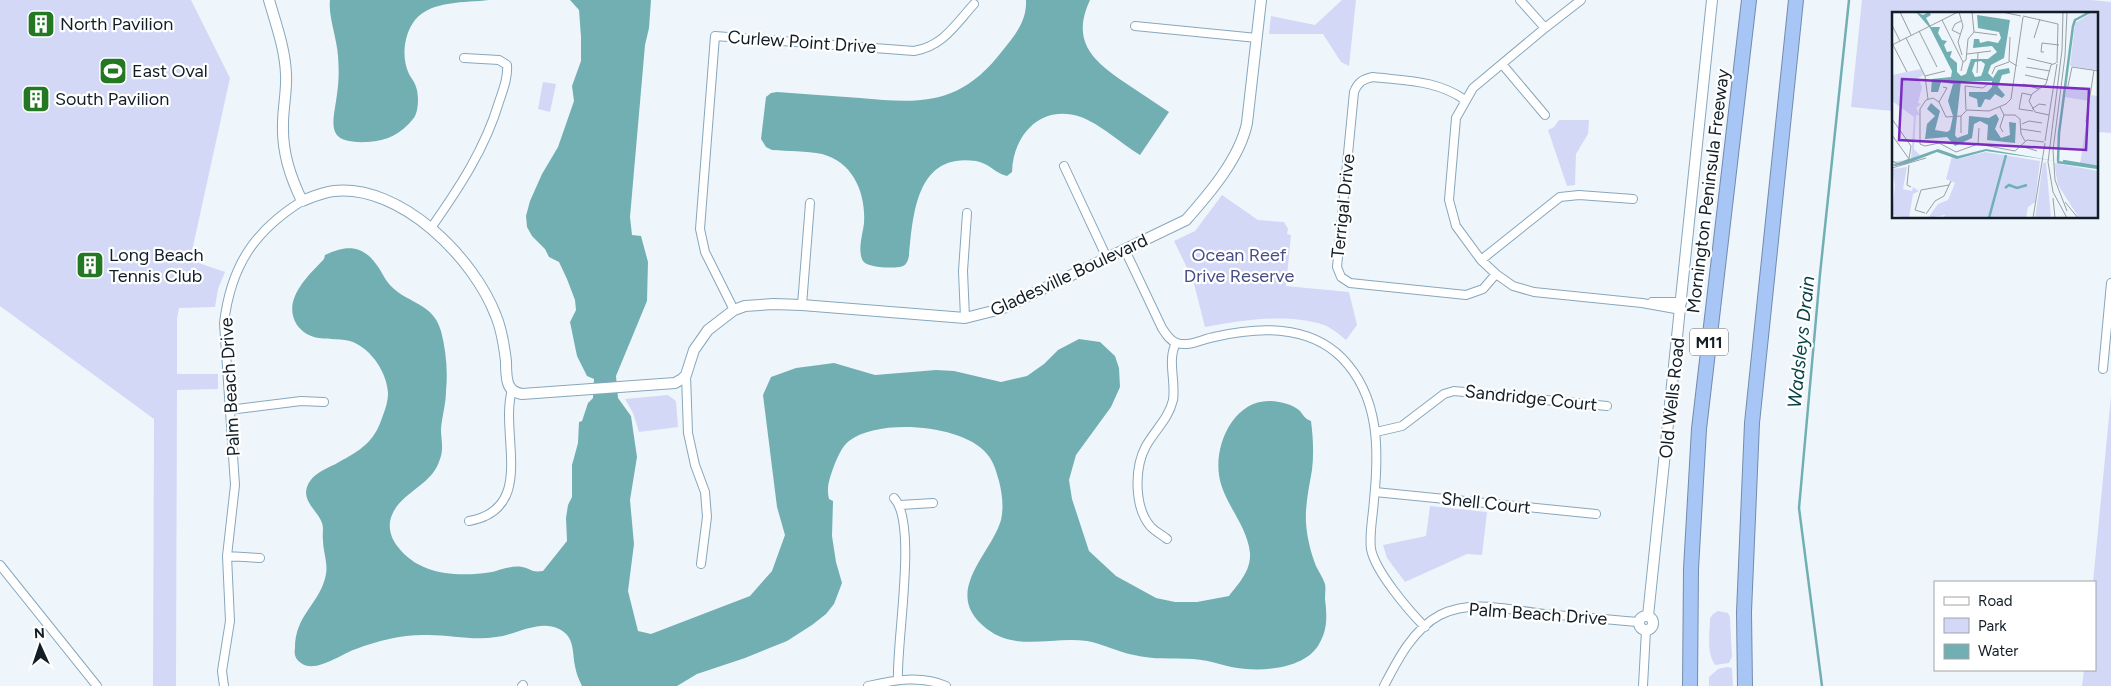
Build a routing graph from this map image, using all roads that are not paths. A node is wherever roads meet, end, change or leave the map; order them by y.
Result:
1 (269, 0) edge
2 (1261, 0) edge
3 (1520, 0) edge
4 (1581, 0) edge
5 (1712, 0) edge
6 (1749, 0) edge
7 (1796, 0) edge
8 (974, 4) dead end
9 (1135, 26) dead end
10 (1544, 28) junction
11 (1257, 38) junction
12 (464, 58) dead end
13 (1502, 64) junction
14 (1464, 100) junction
15 (1544, 115) dead end
16 (1064, 166) dead end
17 (1633, 199) dead end
18 (302, 201) junction
19 (810, 203) dead end
20 (967, 213) dead end
21 (431, 228) junction
22 (1125, 250) junction
23 (1107, 258) junction
24 (1481, 260) junction
25 (1496, 274) junction
26 (2111, 284) edge
27 (802, 305) junction
28 (1681, 306) junction
29 (734, 310) junction
30 (965, 318) junction
31 (1176, 343) junction
32 (2103, 369) dead end
33 (686, 375) junction
34 (512, 390) junction
35 (324, 402) dead end
36 (1607, 406) dead end
37 (230, 410) junction
38 (1376, 432) junction
39 (1375, 492) junction
40 (894, 498) dead end
41 (933, 503) dead end
42 (900, 505) junction
43 (1596, 514) dead end
44 (469, 521) dead end
45 (1167, 539) dead end
46 (227, 556) junction
47 (260, 558) dead end
48 (701, 564) dead end
49 (0, 565) edge
50 (1644, 623) junction
51 (1425, 627) junction
52 (898, 680) junction
53 (97, 686) edge
54 (224, 686) edge
55 (868, 686) edge
56 (946, 686) edge
57 (1385, 686) edge
58 (1643, 686) edge
59 (1690, 686) edge
60 (1744, 686) edge

1 - 18 street
2 - 11 street, Gladesville Boulevard
3 - 10 street
4 - 10 street
5 - 28 street, Old Wells Road
6 - 59 highway, Mornington Peninsula Freeway / M11
7 - 60 highway
8 - 29 street, Curlew Point Drive
9 - 11 street
10 - 13 street
11 - 22 street, Gladesville Boulevard
12 - 21 street
13 - 14 street
13 - 15 street
14 - 24 street
14 - 25 street, Terrigal Drive
16 - 23 street
17 - 24 street
18 - 21 street, Palm Beach Drive
18 - 37 street, Palm Beach Drive
19 - 27 street
20 - 30 street
21 - 34 street, Palm Beach Drive
22 - 23 street, Gladesville Boulevard
22 - 31 street
23 - 30 street, Gladesville Boulevard
24 - 25 street
25 - 28 street
26 - 32 street
27 - 29 street, Gladesville Boulevard
27 - 30 street, Gladesville Boulevard
28 - 50 street, Old Wells Road
29 - 33 street, Gladesville Boulevard
31 - 38 street
31 - 45 street
33 - 34 street
33 - 48 street
34 - 44 street
35 - 37 street
36 - 38 street, Sandridge Court
37 - 46 street, Palm Beach Drive
38 - 39 street
39 - 43 street, Shell Court
39 - 51 street
40 - 42 street
41 - 42 street
42 - 52 street
46 - 47 street
46 - 54 street, Palm Beach Drive
49 - 53 street
50 - 51 street, Palm Beach Drive
50 - 58 street, Old Wells Road
51 - 57 street, Palm Beach Drive
52 - 55 street
52 - 56 street

